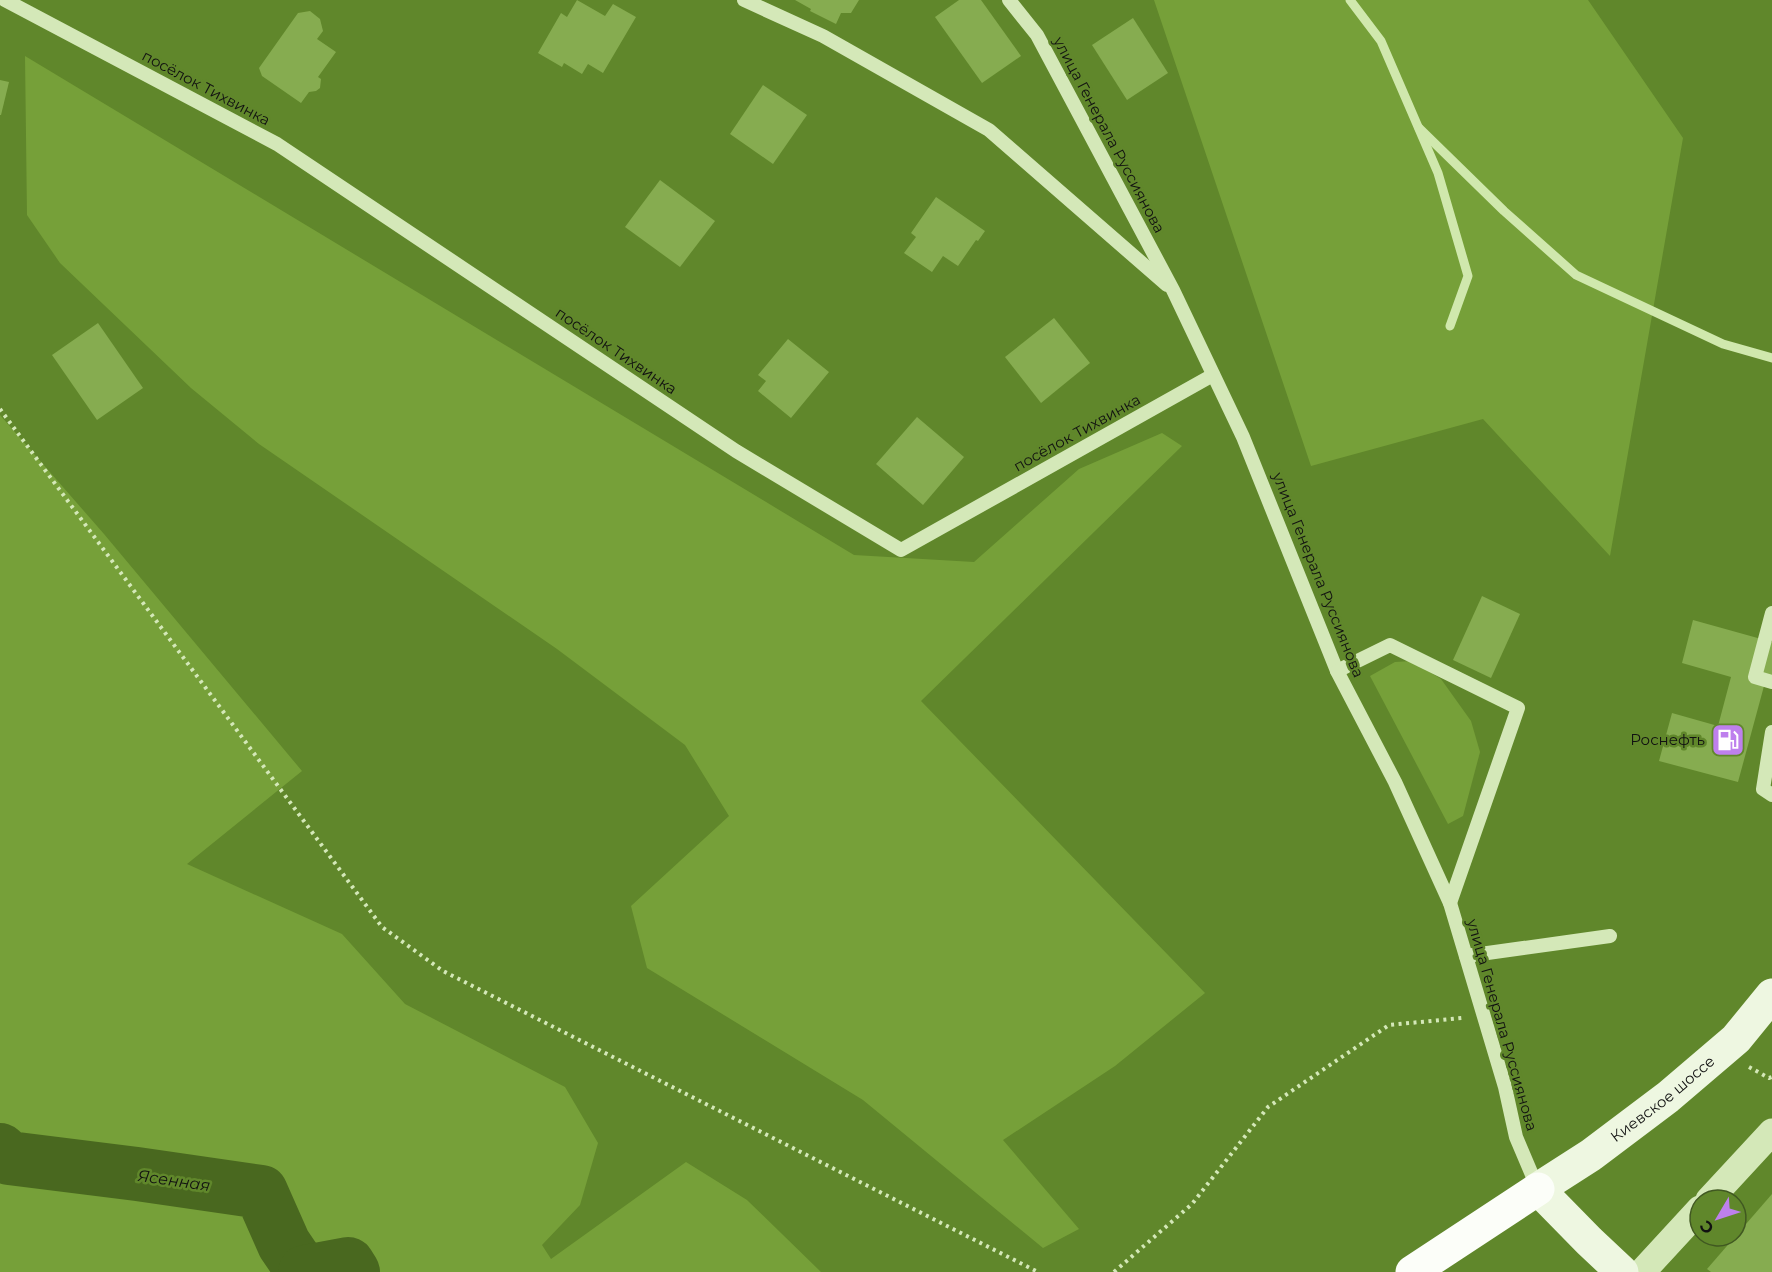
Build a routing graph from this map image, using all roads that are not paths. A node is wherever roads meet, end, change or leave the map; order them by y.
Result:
1 (4, 0) edge
2 (744, 0) edge
3 (1009, 0) edge
4 (1173, 290) junction
5 (1213, 375) junction
6 (1772, 613) edge
7 (1337, 671) junction
8 (1772, 682) edge
9 (1772, 732) edge
10 (1772, 795) edge
11 (1450, 903) junction
12 (1610, 936) dead end
13 (1466, 956) junction
14 (1772, 995) edge
15 (1772, 1132) edge
16 (1719, 1188) edge
17 (1538, 1189) junction
18 (1688, 1222) edge
19 (1412, 1272) edge
20 (1622, 1272) edge
21 (1642, 1272) edge

1 - 5 lane, посёлок Тихвинка
2 - 4 lane
3 - 4 lane, улица Генерала Руссиянова
4 - 5 lane, улица Генерала Руссиянова
5 - 7 lane, улица Генерала Руссиянова
6 - 8 lane
7 - 11 lane, улица Генерала Руссиянова
7 - 11 lane
9 - 10 lane
11 - 13 lane, улица Генерала Руссиянова
12 - 13 lane
13 - 17 lane, улица Генерала Руссиянова
14 - 17 main road, Киевское шоссе
15 - 16 street
17 - 19 main road
17 - 20 main road
18 - 21 street

